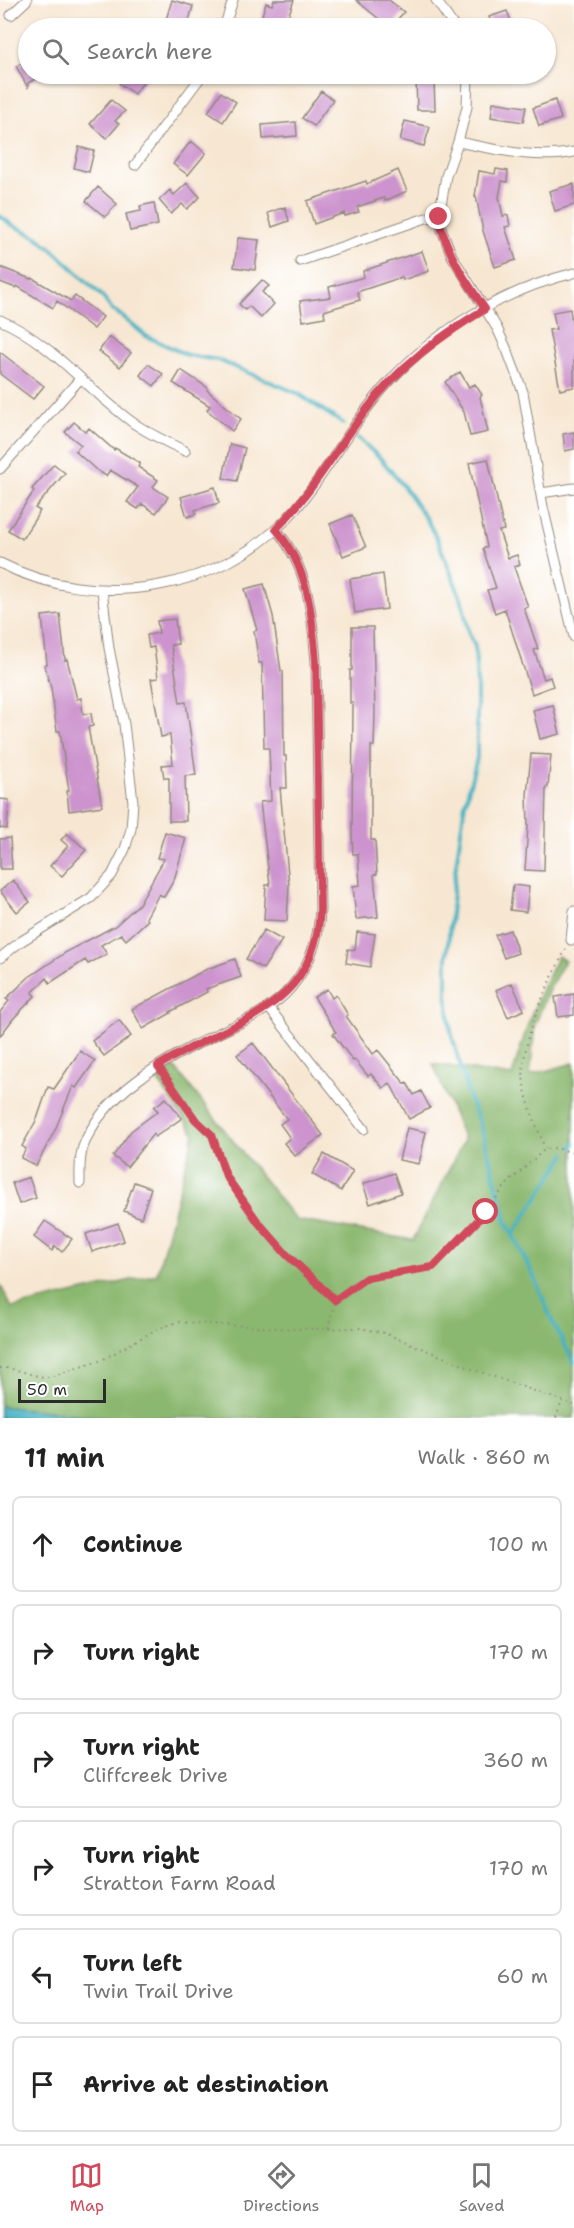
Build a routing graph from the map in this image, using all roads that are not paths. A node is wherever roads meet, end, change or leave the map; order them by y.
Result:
1 (27, 0) edge
2 (232, 0) edge
3 (436, 0) edge
4 (11, 15) dead end
5 (227, 18) edge
6 (448, 18) edge
7 (196, 84) edge
8 (468, 84) edge
9 (458, 142) junction
10 (574, 152) edge
11 (135, 165) dead end
12 (439, 217) junction
13 (300, 261) dead end
14 (574, 273) edge
15 (485, 309) junction
16 (0, 320) edge
17 (80, 379) junction
18 (185, 451) dead end
19 (0, 469) edge
20 (574, 488) edge
21 (541, 493) junction
22 (276, 529) junction
23 (0, 563) edge
24 (102, 590) junction
25 (574, 637) edge
26 (574, 912) edge
27 (571, 940) road end
28 (0, 958) edge
29 (269, 1008) junction
30 (363, 1129) dead end
31 (80, 1183) dead end

1 - 4 street
2 - 5 street
3 - 6 street
7 - 11 street
8 - 9 street
9 - 10 street
9 - 12 street
12 - 13 street
12 - 15 street
14 - 15 street
15 - 21 street
15 - 22 street
16 - 17 street
17 - 18 street
17 - 19 street
20 - 21 street
21 - 25 street
22 - 24 street
22 - 29 street
23 - 24 street
24 - 28 street
26 - 27 street
29 - 30 street
29 - 31 street

